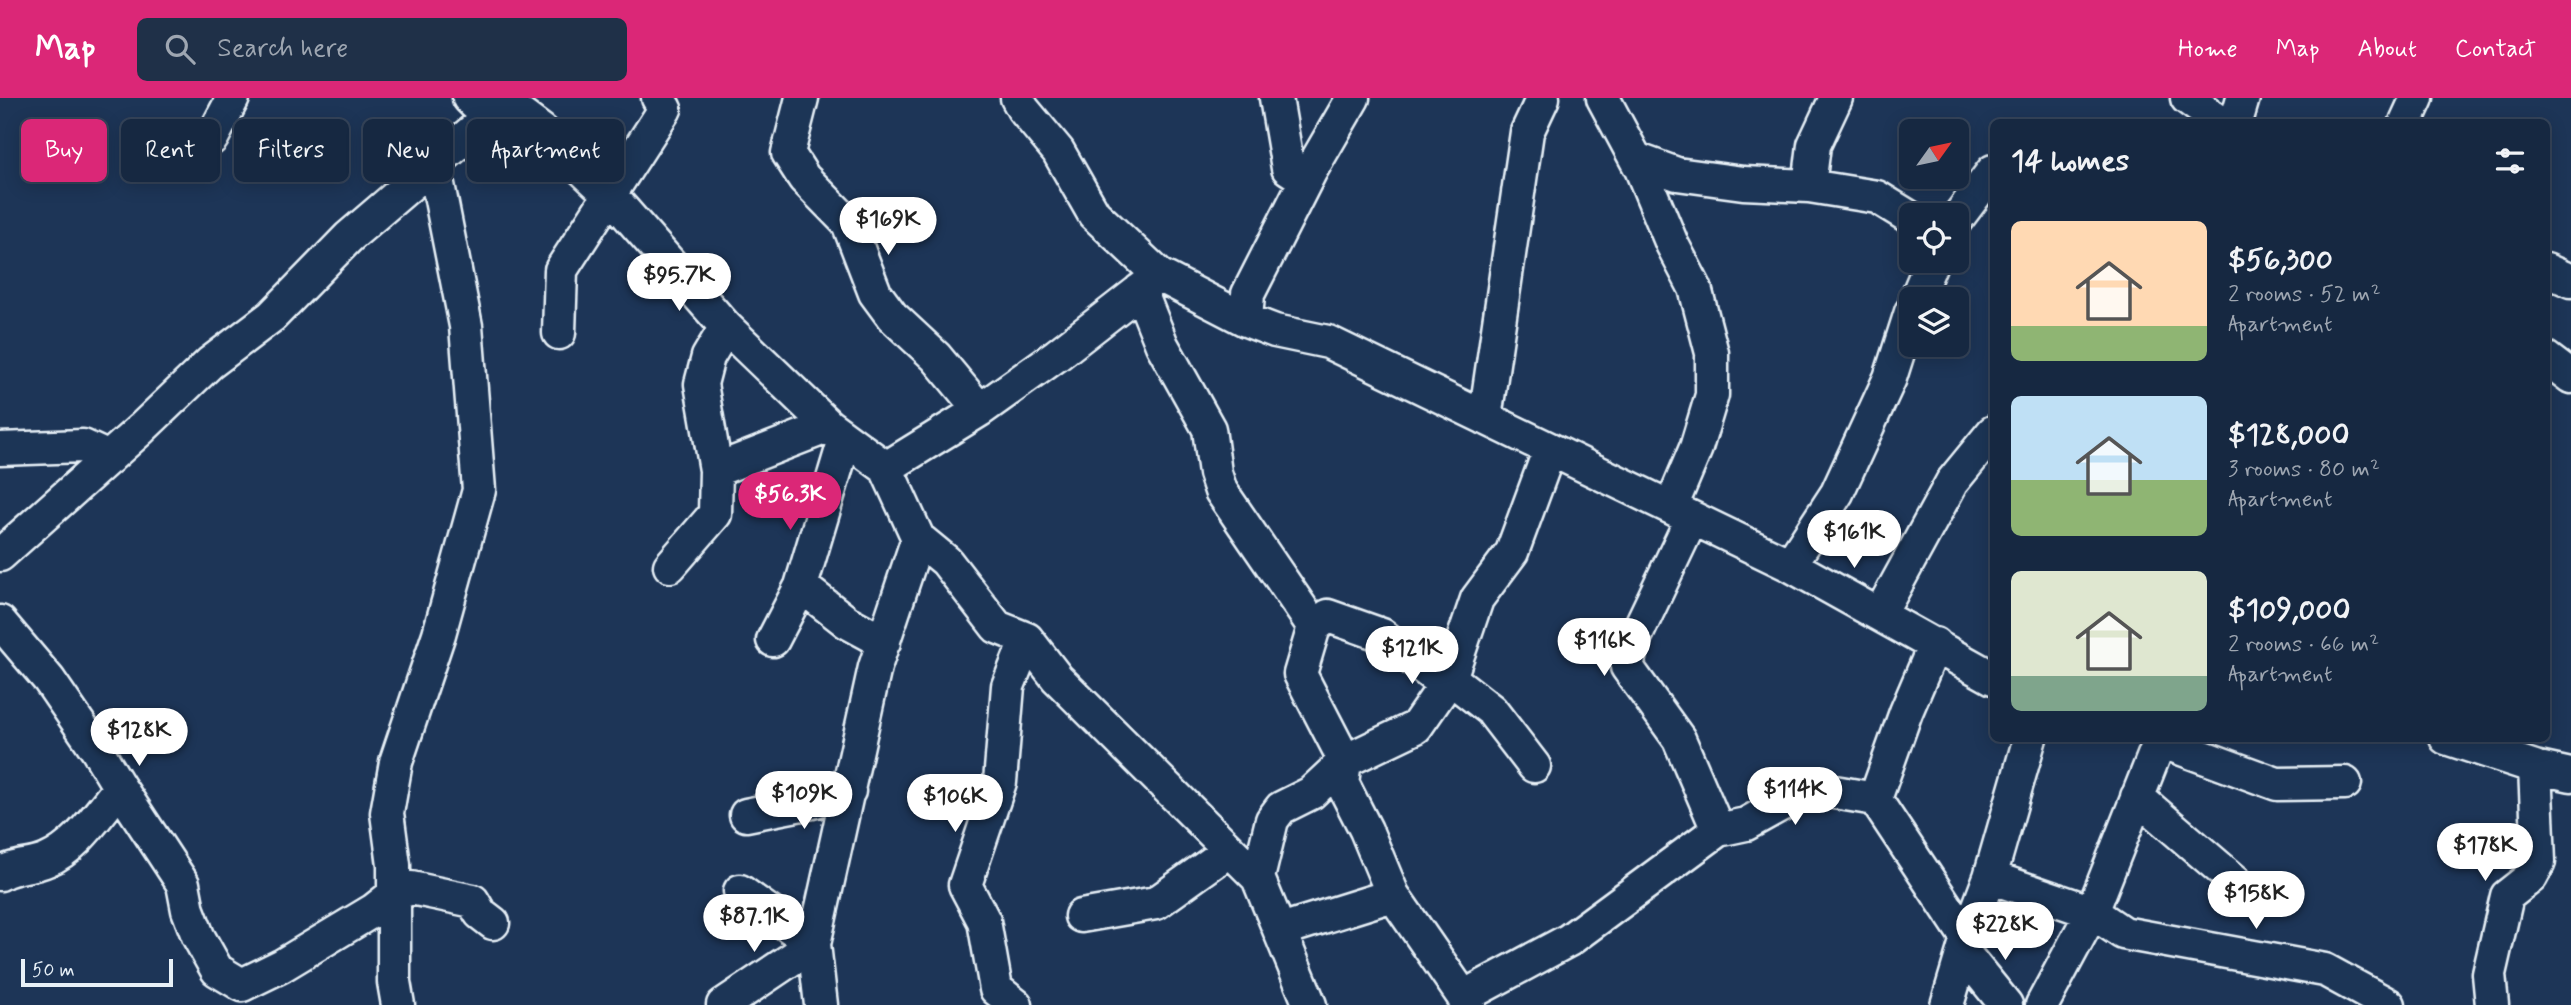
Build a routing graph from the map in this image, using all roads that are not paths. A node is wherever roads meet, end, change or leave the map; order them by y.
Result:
1 (233, 98) edge
2 (658, 98) edge
3 (802, 98) edge
4 (1017, 98) edge
5 (1276, 98) edge
6 (1353, 98) edge
7 (1543, 98) edge
8 (1603, 98) edge
9 (1836, 98) edge
10 (2188, 98) edge
11 (2243, 98) edge
12 (2417, 98) edge
13 (492, 103) edge
14 (2216, 119) edge
15 (2237, 119) edge
16 (2407, 119) edge
17 (220, 123) edge
18 (453, 144) edge
19 (1636, 159) junction
20 (1990, 176) edge
21 (1306, 180) junction
22 (413, 182) edge
23 (438, 182) edge
24 (1809, 186) junction
25 (611, 196) junction
26 (1969, 203) edge
27 (1899, 211) edge
28 (1150, 282) junction
29 (1247, 320) junction
30 (726, 327) junction
31 (559, 333) dead end
32 (1899, 350) edge
33 (2550, 361) edge
34 (2571, 377) edge
35 (980, 410) junction
36 (1485, 418) junction
37 (837, 433) junction
38 (1990, 436) edge
39 (0, 449) edge
40 (1550, 449) junction
41 (109, 458) junction
42 (886, 468) junction
43 (716, 470) junction
44 (1681, 512) junction
45 (918, 538) junction
46 (0, 555) edge
47 (1790, 565) junction
48 (670, 566) dead end
49 (801, 586) junction
50 (1880, 614) junction
51 (0, 622) edge
52 (1314, 627) junction
53 (1027, 639) junction
54 (773, 640) dead end
55 (884, 642) junction
56 (1935, 644) junction
57 (1990, 677) edge
58 (1447, 682) junction
59 (2030, 742) edge
60 (2160, 742) edge
61 (2166, 742) edge
62 (2458, 742) edge
63 (1345, 761) junction
64 (1534, 766) dead end
65 (2535, 767) junction
66 (2571, 775) edge
67 (2345, 783) dead end
68 (120, 788) junction
69 (849, 791) junction
70 (2137, 796) junction
71 (1875, 799) junction
72 (746, 815) dead end
73 (1718, 830) junction
74 (1230, 850) junction
75 (0, 874) edge
76 (1990, 877) junction
77 (1258, 878) junction
78 (2235, 881) dead end
79 (740, 891) dead end
80 (393, 895) junction
81 (1393, 895) junction
82 (2092, 912) junction
83 (1082, 916) dead end
84 (493, 923) dead end
85 (1281, 930) junction
86 (814, 944) junction
87 (1965, 945) junction
88 (1466, 1001) edge
89 (398, 1005) edge
90 (723, 1005) edge
91 (821, 1005) edge
92 (1016, 1005) edge
93 (1310, 1005) edge
94 (1947, 1005) edge
95 (2006, 1005) edge
96 (2042, 1005) edge
97 (2389, 1005) edge
98 (2492, 1005) edge

1 - 17 street
2 - 25 street
3 - 35 street
4 - 28 street
5 - 21 street
6 - 21 street
7 - 36 street
8 - 19 street
9 - 24 street
10 - 14 street
11 - 15 street
12 - 16 street
13 - 18 street
13 - 25 street
19 - 24 street
19 - 44 street
20 - 26 street
21 - 29 street
22 - 41 street
23 - 80 street
24 - 27 street
25 - 30 street
25 - 31 street
28 - 29 street
28 - 35 street
28 - 52 street
29 - 36 street
30 - 37 street
30 - 43 street
32 - 47 street
33 - 34 street
35 - 42 street
36 - 40 street
37 - 42 street
37 - 43 street
37 - 49 street
38 - 50 street
39 - 41 street
40 - 44 street
40 - 58 street
41 - 46 street
42 - 45 street
43 - 48 street
44 - 47 street
44 - 73 street
45 - 53 street
45 - 55 street
47 - 50 street
49 - 54 street
49 - 55 street
50 - 56 street
51 - 68 street
52 - 58 street
52 - 63 street
53 - 74 street
53 - 92 street
55 - 69 street
56 - 57 street
56 - 71 street
58 - 63 street
58 - 64 street
59 - 76 street
60 - 70 street
61 - 67 street
62 - 65 street
63 - 77 street
63 - 81 street
65 - 66 street
65 - 98 street
68 - 75 street
68 - 80 street
69 - 72 street
69 - 86 street
70 - 78 street
70 - 82 street
71 - 73 street
71 - 87 street
73 - 88 street
74 - 77 street
74 - 83 street
76 - 82 street
76 - 87 street
77 - 85 street
79 - 86 street
80 - 84 street
80 - 89 street
81 - 85 street
81 - 88 street
82 - 96 street
82 - 97 street
85 - 93 street
86 - 90 street
86 - 91 street
87 - 94 street
87 - 95 street

